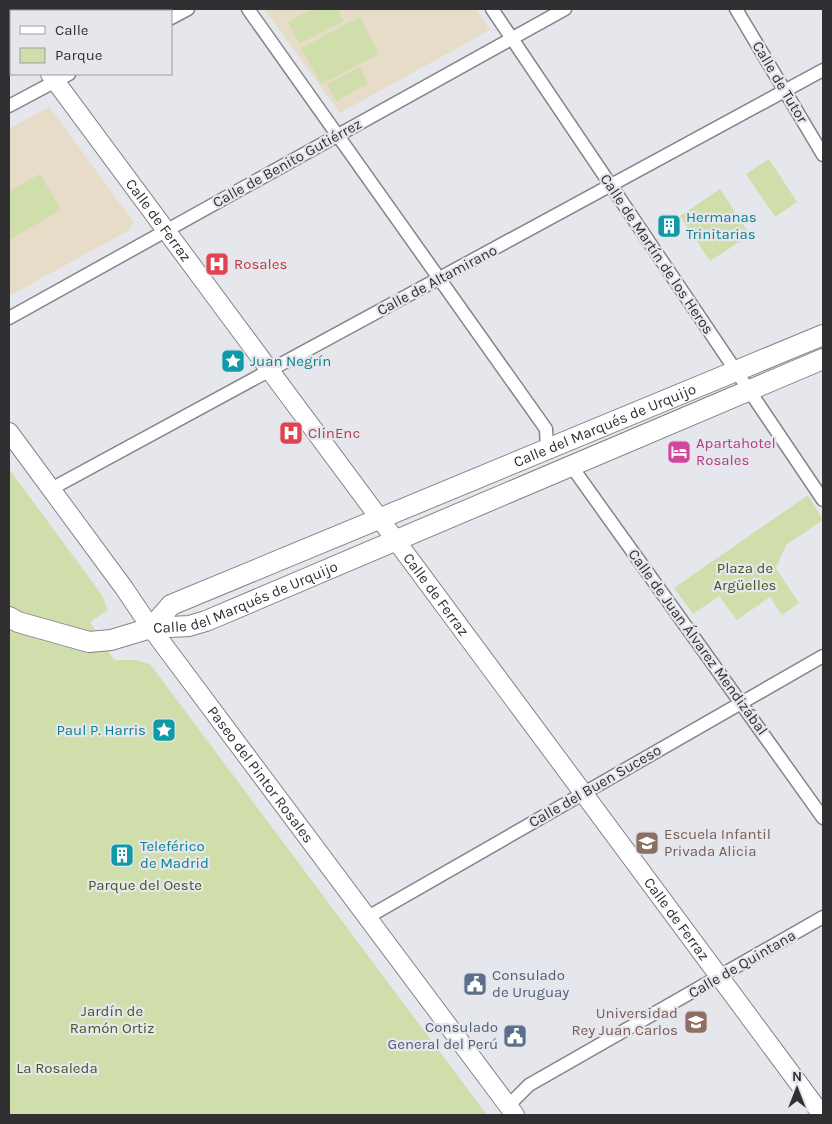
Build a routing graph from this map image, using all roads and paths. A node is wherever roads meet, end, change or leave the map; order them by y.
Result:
1 (188, 9) edge
2 (248, 9) edge
3 (492, 9) edge
4 (565, 9) edge
5 (736, 9) edge
6 (172, 17) edge
7 (512, 38) junction
8 (823, 70) edge
9 (58, 76) edge
10 (785, 91) junction
11 (9, 106) edge
12 (337, 135) junction
13 (823, 155) edge
14 (611, 185) junction
15 (166, 230) junction
16 (439, 278) junction
17 (9, 318) edge
18 (823, 335) edge
19 (823, 359) edge
20 (271, 370) junction
21 (736, 371) junction
22 (750, 390) junction
23 (9, 432) edge
24 (547, 451) junction
25 (572, 467) junction
26 (51, 490) junction
27 (823, 500) edge
28 (382, 519) junction
29 (397, 540) junction
30 (9, 617) edge
31 (151, 628) junction
32 (823, 656) edge
33 (741, 703) junction
34 (583, 793) junction
35 (823, 818) edge
36 (368, 917) junction
37 (823, 917) edge
38 (720, 976) junction
39 (512, 1111) edge
40 (822, 1115) edge

1 - 6 street
2 - 12 street
3 - 7 street, Calle de Martín de los Heros
4 - 7 street, Calle de Benito Gutiérrez
5 - 10 street, Calle de Tutor
7 - 12 street, Calle de Benito Gutiérrez
7 - 14 street, Calle de Martín de los Heros
8 - 10 street, Calle de Altamirano
9 - 11 street
9 - 15 main road, Calle de Ferraz
10 - 13 street, Calle de Tutor
10 - 14 street, Calle de Altamirano
12 - 15 street, Calle de Benito Gutiérrez
12 - 16 street
14 - 16 street, Calle de Altamirano
14 - 21 street, Calle de Martín de los Heros
15 - 17 street, Calle de Benito Gutiérrez
15 - 20 main road, Calle de Ferraz
16 - 20 street, Calle de Altamirano
16 - 24 street
18 - 21 main road, Calle del Marqués de Urquijo
19 - 22 main road, Calle del Marqués de Urquijo
20 - 26 street, Calle de Altamirano
20 - 28 main road, Calle de Ferraz
21 - 22 street, Calle de Martín de los Heros
21 - 24 main road, Calle del Marqués de Urquijo
22 - 25 main road, Calle del Marqués de Urquijo
22 - 27 street, Calle de Martín de los Heros
23 - 26 main road, Paseo del Pintor Rosales
24 - 28 main road, Calle del Marqués de Urquijo
25 - 29 main road, Calle del Marqués de Urquijo
25 - 33 street, Calle de Juan Álvarez Mendizábal
26 - 31 main road, Paseo del Pintor Rosales
28 - 29 main road, Calle de Ferraz
28 - 31 main road, Calle del Marqués de Urquijo
29 - 31 main road, Calle del Marqués de Urquijo
29 - 34 main road, Calle de Ferraz
30 - 31 main road
31 - 36 main road, Paseo del Pintor Rosales
32 - 33 street, Calle del Buen Suceso
33 - 34 street, Calle del Buen Suceso
33 - 35 street, Calle de Juan Álvarez Mendizábal
34 - 36 street, Calle del Buen Suceso
34 - 38 main road, Calle de Ferraz
36 - 39 main road, Paseo del Pintor Rosales
37 - 38 street, Calle de Quintana
38 - 39 street, Calle de Quintana
38 - 40 main road, Calle de Ferraz

